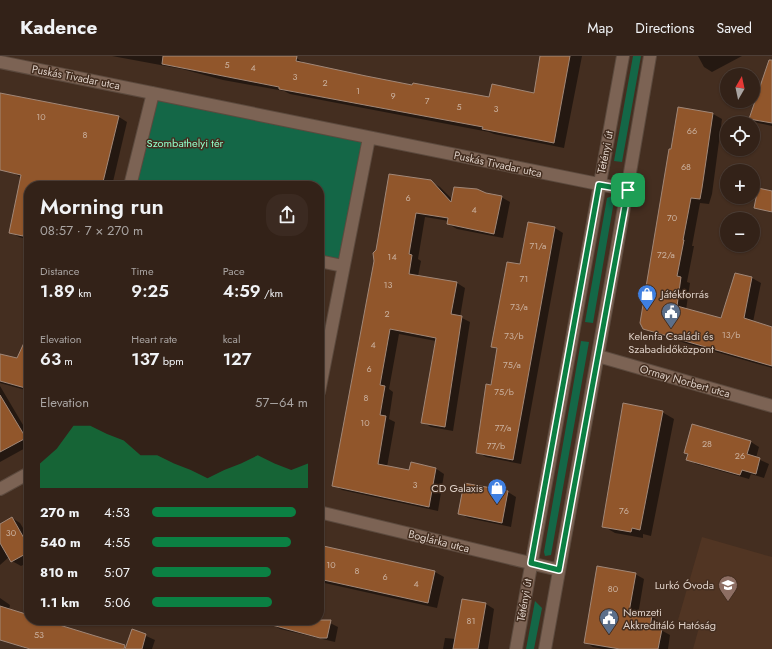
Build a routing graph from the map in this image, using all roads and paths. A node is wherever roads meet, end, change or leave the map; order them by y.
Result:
1 (623, 56) edge
2 (650, 56) edge
3 (0, 62) edge
4 (153, 93) junction
5 (369, 138) junction
6 (131, 181) edge
7 (599, 185) junction
8 (628, 190) junction
9 (324, 262) edge
10 (343, 266) junction
11 (598, 356) junction
12 (324, 366) edge
13 (772, 406) edge
14 (24, 476) edge
15 (0, 489) edge
16 (324, 513) edge
17 (531, 563) junction
18 (559, 570) junction
19 (516, 649) edge
20 (544, 649) edge

1 - 7 street, Tétényi út
2 - 8 street
3 - 4 street, Puskás Tivadar utca
4 - 5 street
4 - 6 street
5 - 7 street, Puskás Tivadar utca
5 - 10 street
7 - 8 street, Puskás Tivadar utca
7 - 17 street, Tétényi út
8 - 11 street
9 - 10 street
10 - 12 street
11 - 13 street, Ormay Norbert utca
11 - 18 street
14 - 15 street
16 - 17 street, Boglárka utca
17 - 18 street, Boglárka utca
17 - 19 street, Tétényi út
18 - 20 street

